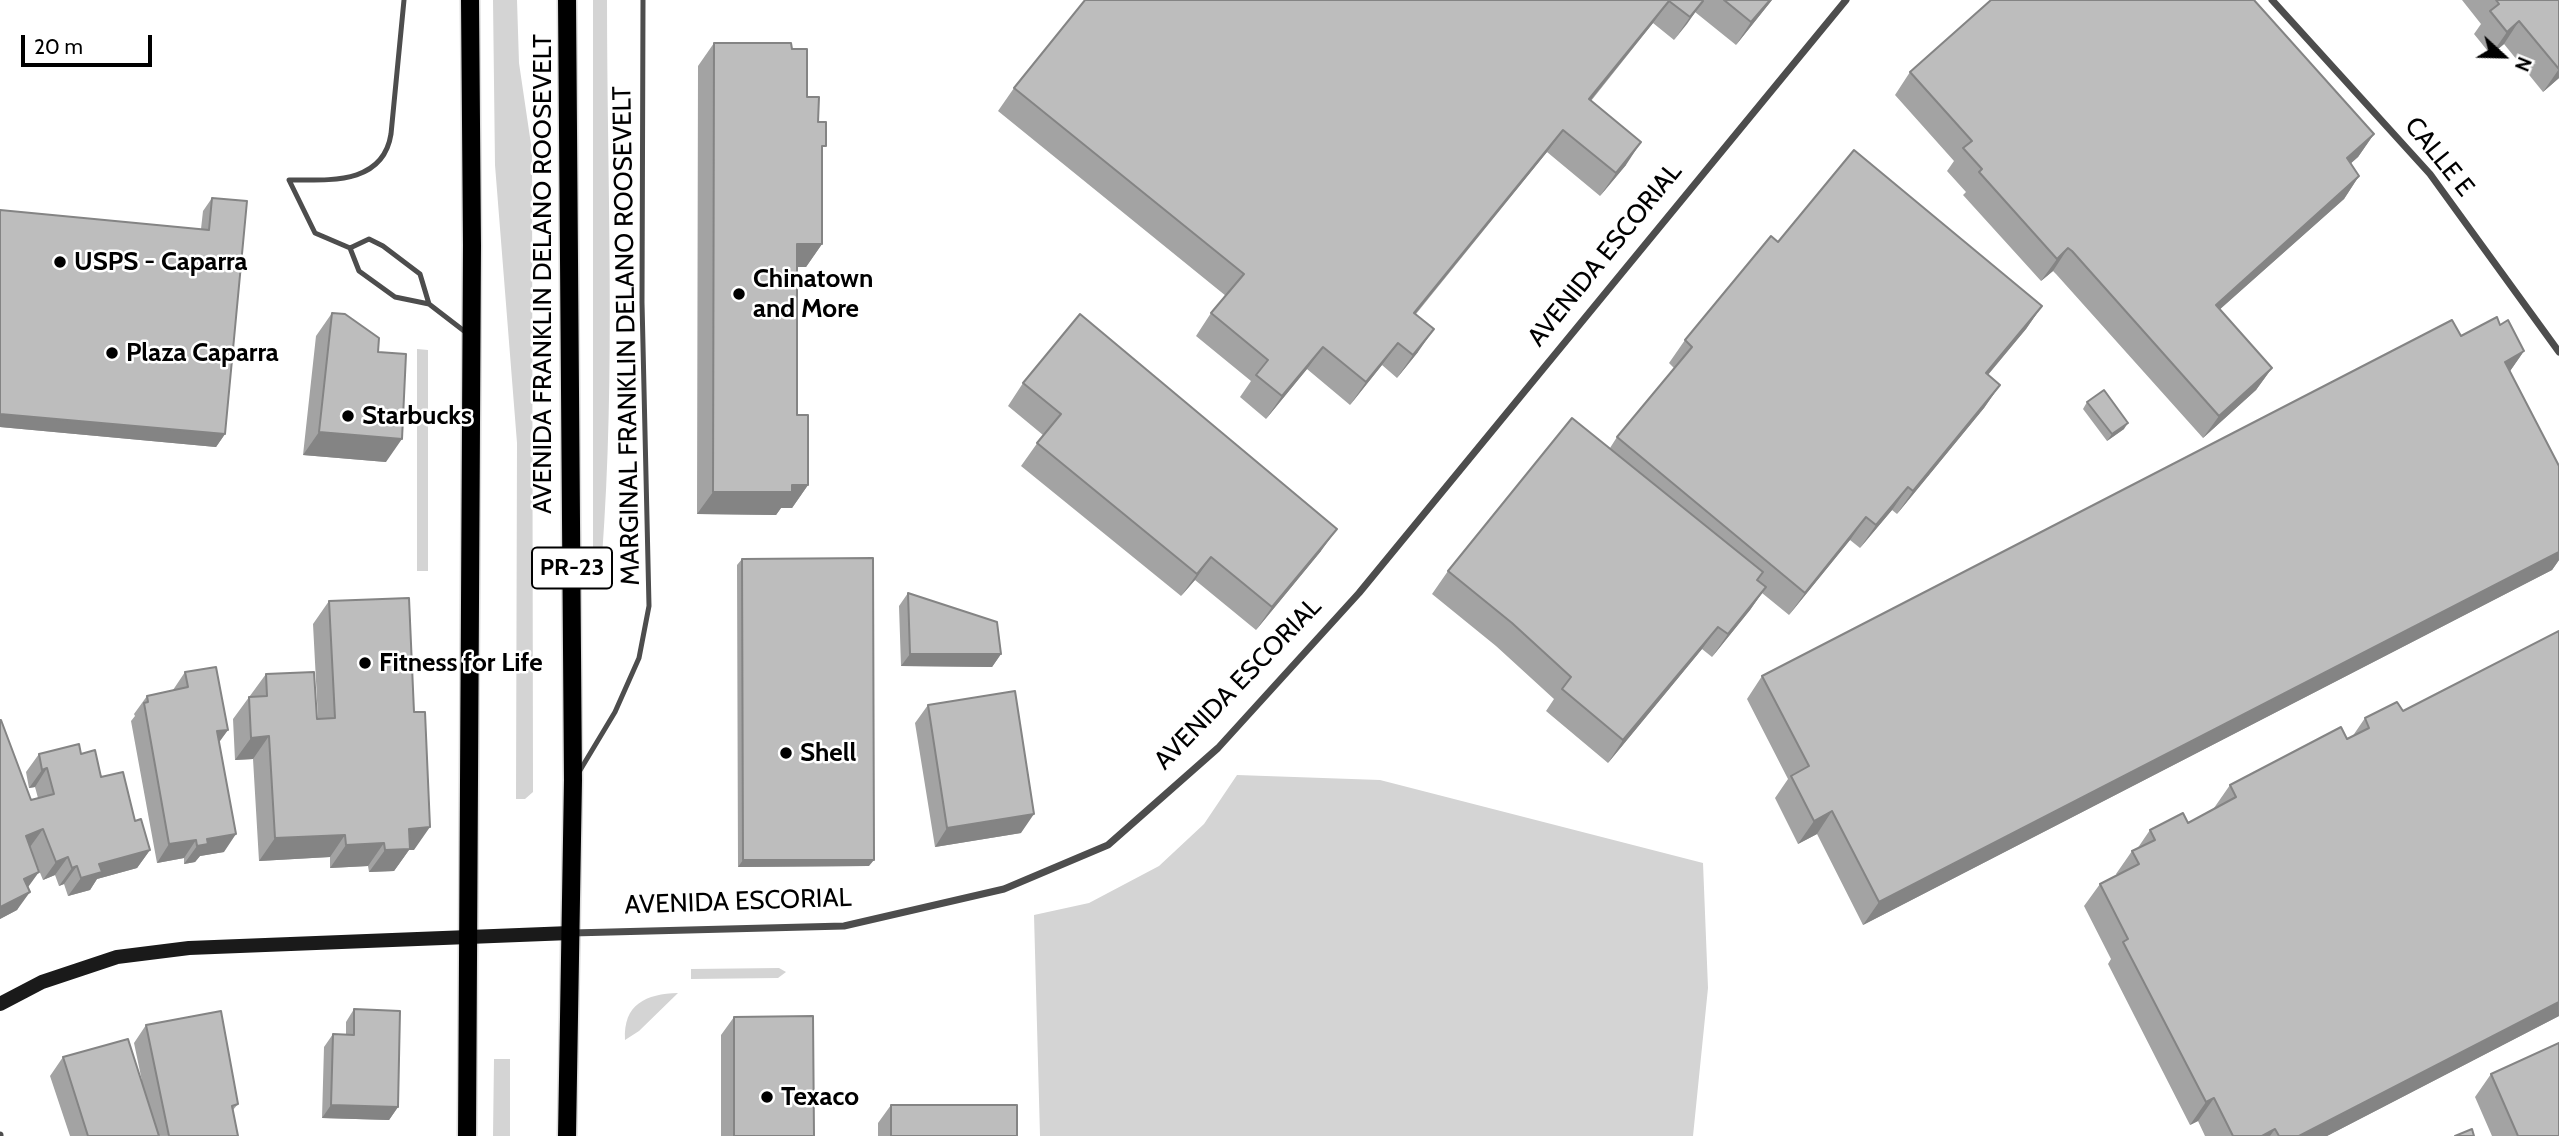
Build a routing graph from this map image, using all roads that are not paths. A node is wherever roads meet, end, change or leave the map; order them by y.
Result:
1 (404, 0) edge
2 (470, 0) edge
3 (567, 0) edge
4 (643, 0) edge
5 (1846, 0) edge
6 (2272, 0) edge
7 (351, 248) junction
8 (429, 304) junction
9 (471, 337) junction
10 (2559, 352) edge
11 (573, 780) junction
12 (570, 933) junction
13 (467, 935) junction
14 (0, 1004) edge
15 (467, 1136) edge
16 (567, 1136) edge

1 - 7 lane
2 - 9 main road
3 - 11 main road, AVENIDA FRANKLIN DELANO ROOSEVELT / PR-23
4 - 11 lane, MARGINAL FRANKLIN DELANO ROOSEVELT
5 - 12 street, AVENIDA ESCORIAL
6 - 10 street, CALLE E
7 - 8 lane
7 - 8 lane
8 - 9 lane
9 - 13 main road
11 - 12 main road, AVENIDA FRANKLIN DELANO ROOSEVELT / PR-23
12 - 13 street, AVENIDA ESCORIAL
12 - 16 main road, AVENIDA FRANKLIN DELANO ROOSEVELT / PR-23
13 - 14 street, AVENIDA ESCORIAL
13 - 15 main road

